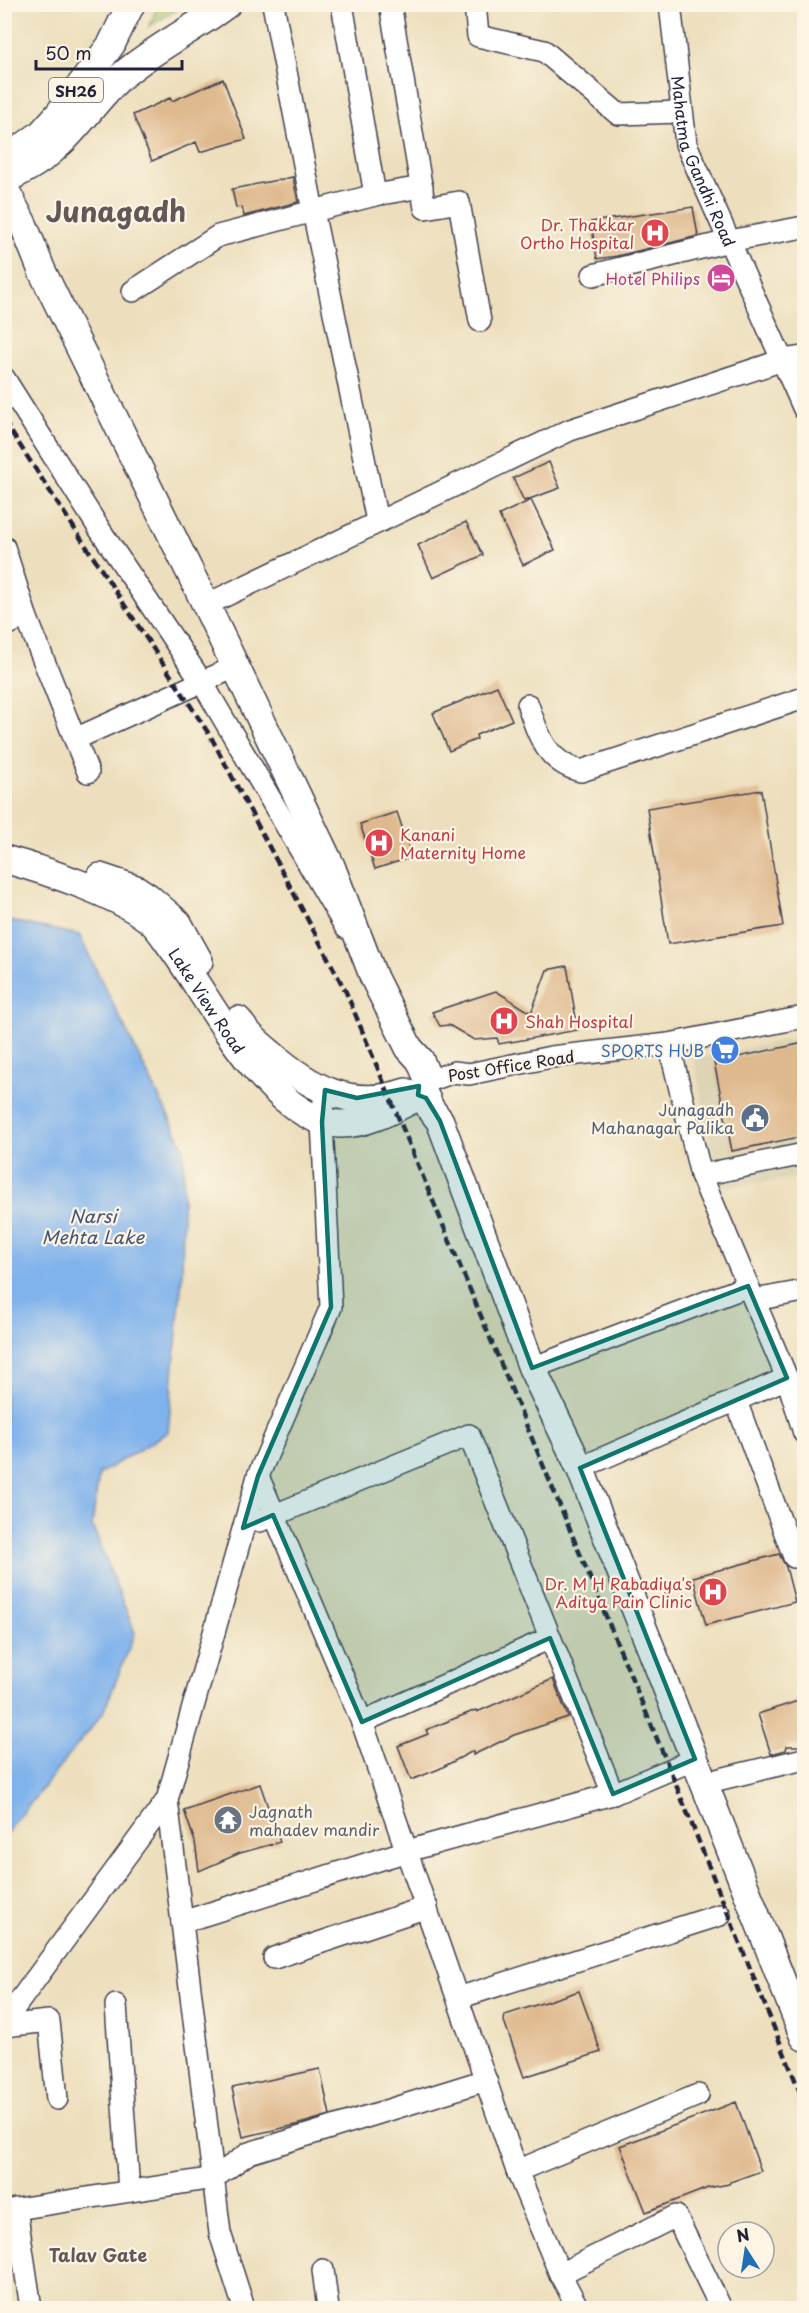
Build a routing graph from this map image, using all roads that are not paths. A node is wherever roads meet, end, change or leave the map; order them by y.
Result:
1 (227, 4) edge
2 (273, 4) edge
3 (342, 4) edge
4 (390, 4) edge
5 (475, 4) edge
6 (670, 4) edge
7 (125, 16) edge
8 (156, 50) junction
9 (682, 112) junction
10 (4, 161) edge
11 (4, 180) edge
12 (4, 187) edge
13 (422, 187) junction
14 (375, 195) junction
15 (313, 211) junction
16 (804, 227) edge
17 (729, 241) junction
18 (593, 275) dead end
19 (133, 291) dead end
20 (480, 321) dead end
21 (804, 357) edge
22 (783, 360) junction
23 (4, 378) edge
24 (804, 408) edge
25 (377, 521) junction
26 (4, 547) edge
27 (206, 605) junction
28 (26, 616) junction
29 (4, 626) edge
30 (235, 667) junction
31 (202, 682) junction
32 (804, 698) edge
33 (528, 705) dead end
34 (75, 739) junction
35 (88, 772) dead end
36 (4, 845) edge
37 (4, 859) edge
38 (374, 978) junction
39 (804, 1017) edge
40 (669, 1044) junction
41 (325, 1090) junction
42 (425, 1090) junction
43 (322, 1122) junction
44 (804, 1154) edge
45 (701, 1175) junction
46 (804, 1291) edge
47 (751, 1293) junction
48 (532, 1368) junction
49 (787, 1378) junction
50 (736, 1401) junction
51 (804, 1433) edge
52 (580, 1468) junction
53 (258, 1476) junction
54 (273, 1515) junction
55 (243, 1528) junction
56 (794, 1557) dead end
57 (550, 1638) junction
58 (362, 1722) junction
59 (804, 1759) edge
60 (700, 1771) junction
61 (613, 1794) junction
62 (167, 1800) junction
63 (407, 1851) junction
64 (427, 1907) junction
65 (720, 1915) dead end
66 (182, 1922) junction
67 (274, 1958) dead end
68 (458, 1998) junction
69 (116, 2005) dead end
70 (4, 2024) edge
71 (804, 2037) edge
72 (486, 2080) junction
73 (698, 2095) dead end
74 (57, 2099) dead end
75 (517, 2171) junction
76 (213, 2178) junction
77 (129, 2191) junction
78 (10, 2210) edge
79 (323, 2270) dead end
80 (560, 2274) junction
81 (31, 2308) edge
82 (244, 2308) edge
83 (328, 2308) edge
84 (578, 2308) edge
85 (721, 2308) edge

1 - 8 main road, SH26
2 - 15 street
3 - 14 street
4 - 13 street
5 - 9 street
6 - 9 street, Mahatma Gandhi Road
7 - 8 main road
7 - 10 main road, SH26
8 - 11 main road, SH26
9 - 17 street, Mahatma Gandhi Road
12 - 27 main road
13 - 14 street
13 - 20 street
14 - 15 street
15 - 19 street
15 - 25 street
16 - 17 street
17 - 18 street
17 - 22 street, Mahatma Gandhi Road
21 - 22 street
22 - 24 street, Mahatma Gandhi Road
22 - 25 street
23 - 31 street
25 - 27 street
26 - 28 street
27 - 30 main road
28 - 29 street
28 - 34 street
30 - 31 street
30 - 38 main road
31 - 34 street
31 - 38 street
32 - 33 street
34 - 35 street
36 - 41 main road, Lake View Road
37 - 43 main road, Lake View Road
38 - 42 main road
39 - 40 street, Post Office Road
40 - 42 street, Post Office Road
40 - 45 street
41 - 42 main road
41 - 43 street
42 - 43 main road
42 - 48 main road
43 - 53 street
44 - 45 street
45 - 47 street
46 - 47 street
47 - 48 street
47 - 49 street
48 - 52 main road
49 - 50 street
49 - 51 street
50 - 52 street
50 - 56 street
52 - 60 main road
53 - 54 street
53 - 55 street
54 - 55 street
54 - 57 street
54 - 58 street
55 - 62 street
57 - 58 street
57 - 61 street
58 - 63 street
59 - 60 street
60 - 61 street
60 - 71 main road
61 - 63 street
62 - 66 street
62 - 70 street
63 - 64 street
63 - 66 street
64 - 67 street
64 - 68 street
65 - 68 street
66 - 76 street
68 - 72 street
69 - 77 street
70 - 74 street
72 - 75 street
72 - 76 street
73 - 75 street
75 - 80 street
76 - 77 street
76 - 82 street
77 - 78 street
78 - 81 street
79 - 83 street
80 - 84 street
80 - 85 street

